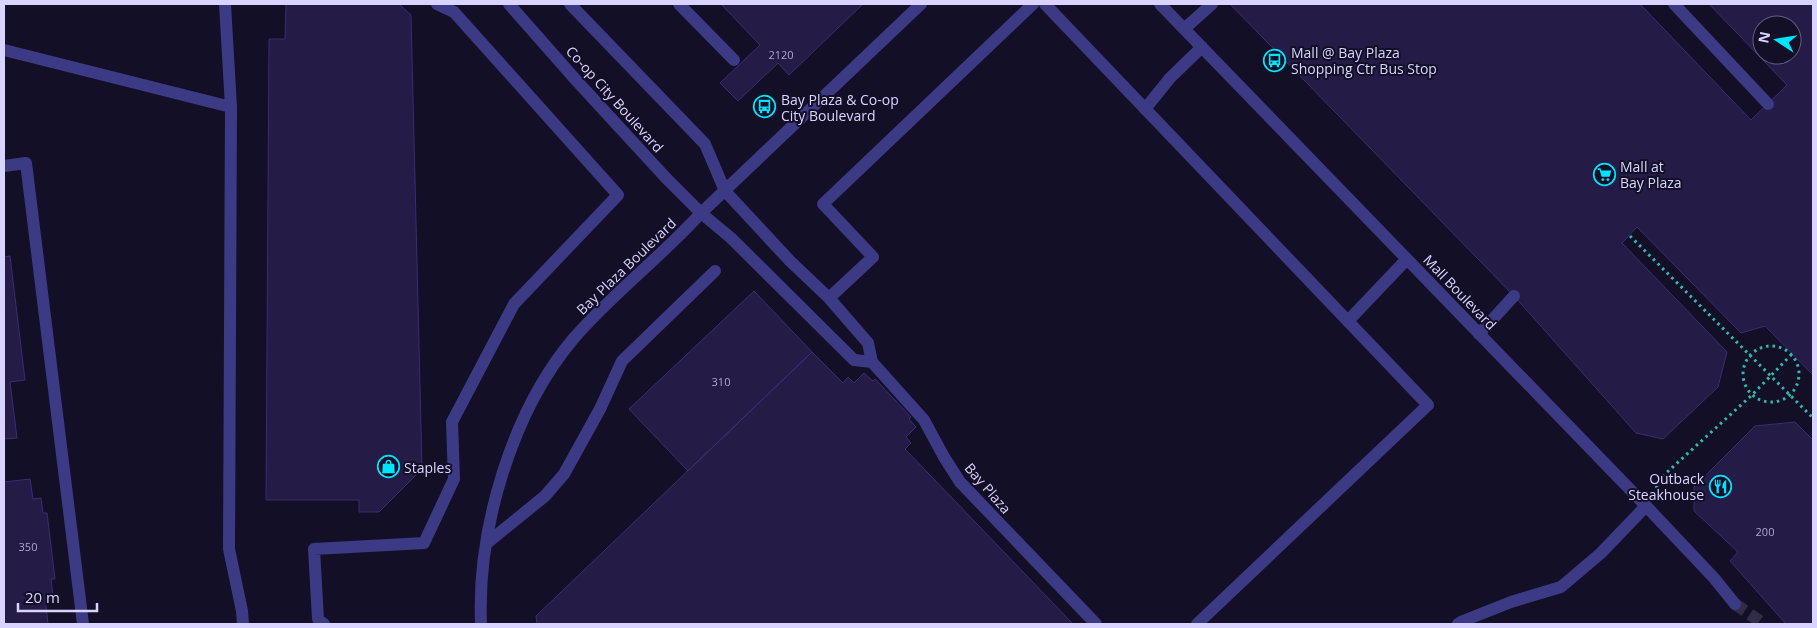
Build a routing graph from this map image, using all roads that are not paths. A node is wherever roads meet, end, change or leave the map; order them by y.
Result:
1 (226, 4) edge
2 (437, 4) edge
3 (509, 4) edge
4 (570, 4) edge
5 (679, 4) edge
6 (921, 4) edge
7 (1033, 4) edge
8 (1046, 4) edge
9 (1160, 4) edge
10 (1212, 4) edge
11 (1674, 4) edge
12 (458, 8) edge
13 (1184, 29) junction
14 (1202, 47) junction
15 (4, 50) edge
16 (734, 60) dead end
17 (1768, 104) dead end
18 (231, 107) junction
19 (1145, 108) junction
20 (4, 166) edge
21 (725, 191) junction
22 (701, 213) junction
23 (1407, 259) junction
24 (715, 271) dead end
25 (1514, 296) dead end
26 (829, 298) junction
27 (1348, 321) junction
28 (1479, 334) junction
29 (872, 362) junction
30 (1646, 506) junction
31 (487, 543) junction
32 (1735, 604) tunnel mouth
33 (83, 624) edge
34 (243, 624) edge
35 (324, 624) edge
36 (481, 624) edge
37 (1096, 624) edge
38 (1197, 624) edge
39 (1458, 624) edge

1 - 18 street
2 - 12 street
3 - 22 street, Co-op City Boulevard
4 - 21 street
5 - 16 street
6 - 21 street, Bay Plaza Boulevard
7 - 26 street
8 - 19 street
9 - 13 street, Mall Boulevard
10 - 13 street
11 - 17 street
12 - 35 street
13 - 14 street, Mall Boulevard
14 - 19 street
14 - 23 street, Mall Boulevard
15 - 18 street
18 - 34 street
19 - 27 street
20 - 33 street
21 - 22 street, Bay Plaza Boulevard
21 - 26 street, Bay Plaza
22 - 29 street
22 - 31 street, Bay Plaza Boulevard
23 - 27 street
23 - 28 street, Mall Boulevard
24 - 31 street
25 - 28 street
26 - 29 street, Bay Plaza
27 - 38 street
28 - 30 street, Mall Boulevard
29 - 37 street, Bay Plaza
30 - 32 street, Mall Boulevard
30 - 39 street
31 - 36 street, Bay Plaza Boulevard

